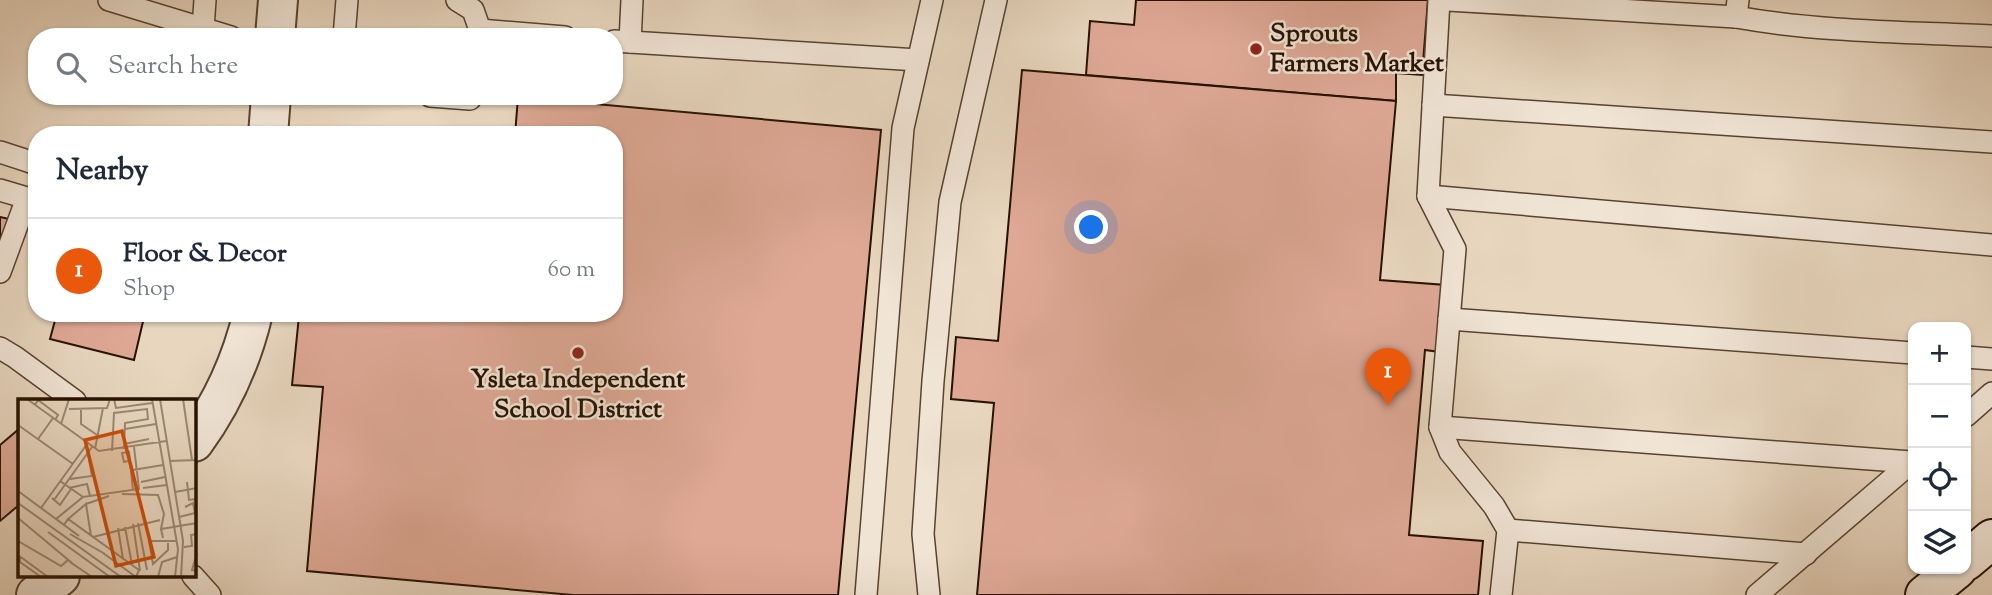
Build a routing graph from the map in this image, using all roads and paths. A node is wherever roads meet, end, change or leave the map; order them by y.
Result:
1 (108, 0) edge
2 (205, 0) edge
3 (278, 0) edge
4 (347, 0) edge
5 (457, 0) edge
6 (632, 0) edge
7 (932, 0) edge
8 (996, 0) edge
9 (1440, 0) edge
10 (1448, 0) edge
11 (1737, 8) edge
12 (200, 28) edge
13 (203, 28) edge
14 (276, 28) edge
15 (345, 28) edge
16 (478, 28) edge
17 (1992, 36) edge
18 (623, 37) edge
19 (623, 41) edge
20 (918, 60) junction
21 (270, 105) edge
22 (1433, 105) junction
23 (269, 126) edge
24 (1992, 142) edge
25 (0, 152) edge
26 (28, 161) edge
27 (0, 190) edge
28 (1428, 196) junction
29 (1992, 245) edge
30 (0, 272) edge
31 (1449, 319) junction
32 (251, 322) edge
33 (1908, 353) edge
34 (1971, 357) edge
35 (5, 358) edge
36 (1992, 359) edge
37 (1992, 393) edge
38 (72, 399) edge
39 (1971, 412) edge
40 (1440, 427) junction
41 (196, 439) edge
42 (1908, 462) edge
43 (1908, 465) edge
44 (1508, 530) junction
45 (1992, 539) edge
46 (1805, 554) junction
47 (1971, 557) edge
48 (1950, 574) edge
49 (57, 578) edge
50 (69, 578) edge
51 (195, 578) edge
52 (36, 595) edge
53 (83, 595) edge
54 (210, 595) edge
55 (866, 595) edge
56 (929, 595) edge
57 (1501, 595) edge
58 (1757, 595) edge
59 (1925, 595) edge

1 - 12 lane
2 - 13 lane
3 - 14 street
4 - 15 lane
5 - 16 lane
6 - 18 lane
7 - 20 lane
8 - 56 lane
9 - 22 lane
10 - 11 lane
11 - 17 lane
19 - 20 lane
20 - 55 lane
21 - 23 street
22 - 24 lane
22 - 28 lane
25 - 26 lane
27 - 30 lane
28 - 29 lane
28 - 31 lane
31 - 33 lane
31 - 40 lane
32 - 41 street
34 - 36 lane
35 - 38 lane
37 - 39 lane
40 - 42 lane
40 - 44 lane
43 - 46 lane
44 - 46 lane
44 - 57 lane
45 - 47 street
46 - 58 lane
48 - 59 street
49 - 52 street
50 - 53 street
51 - 54 lane

